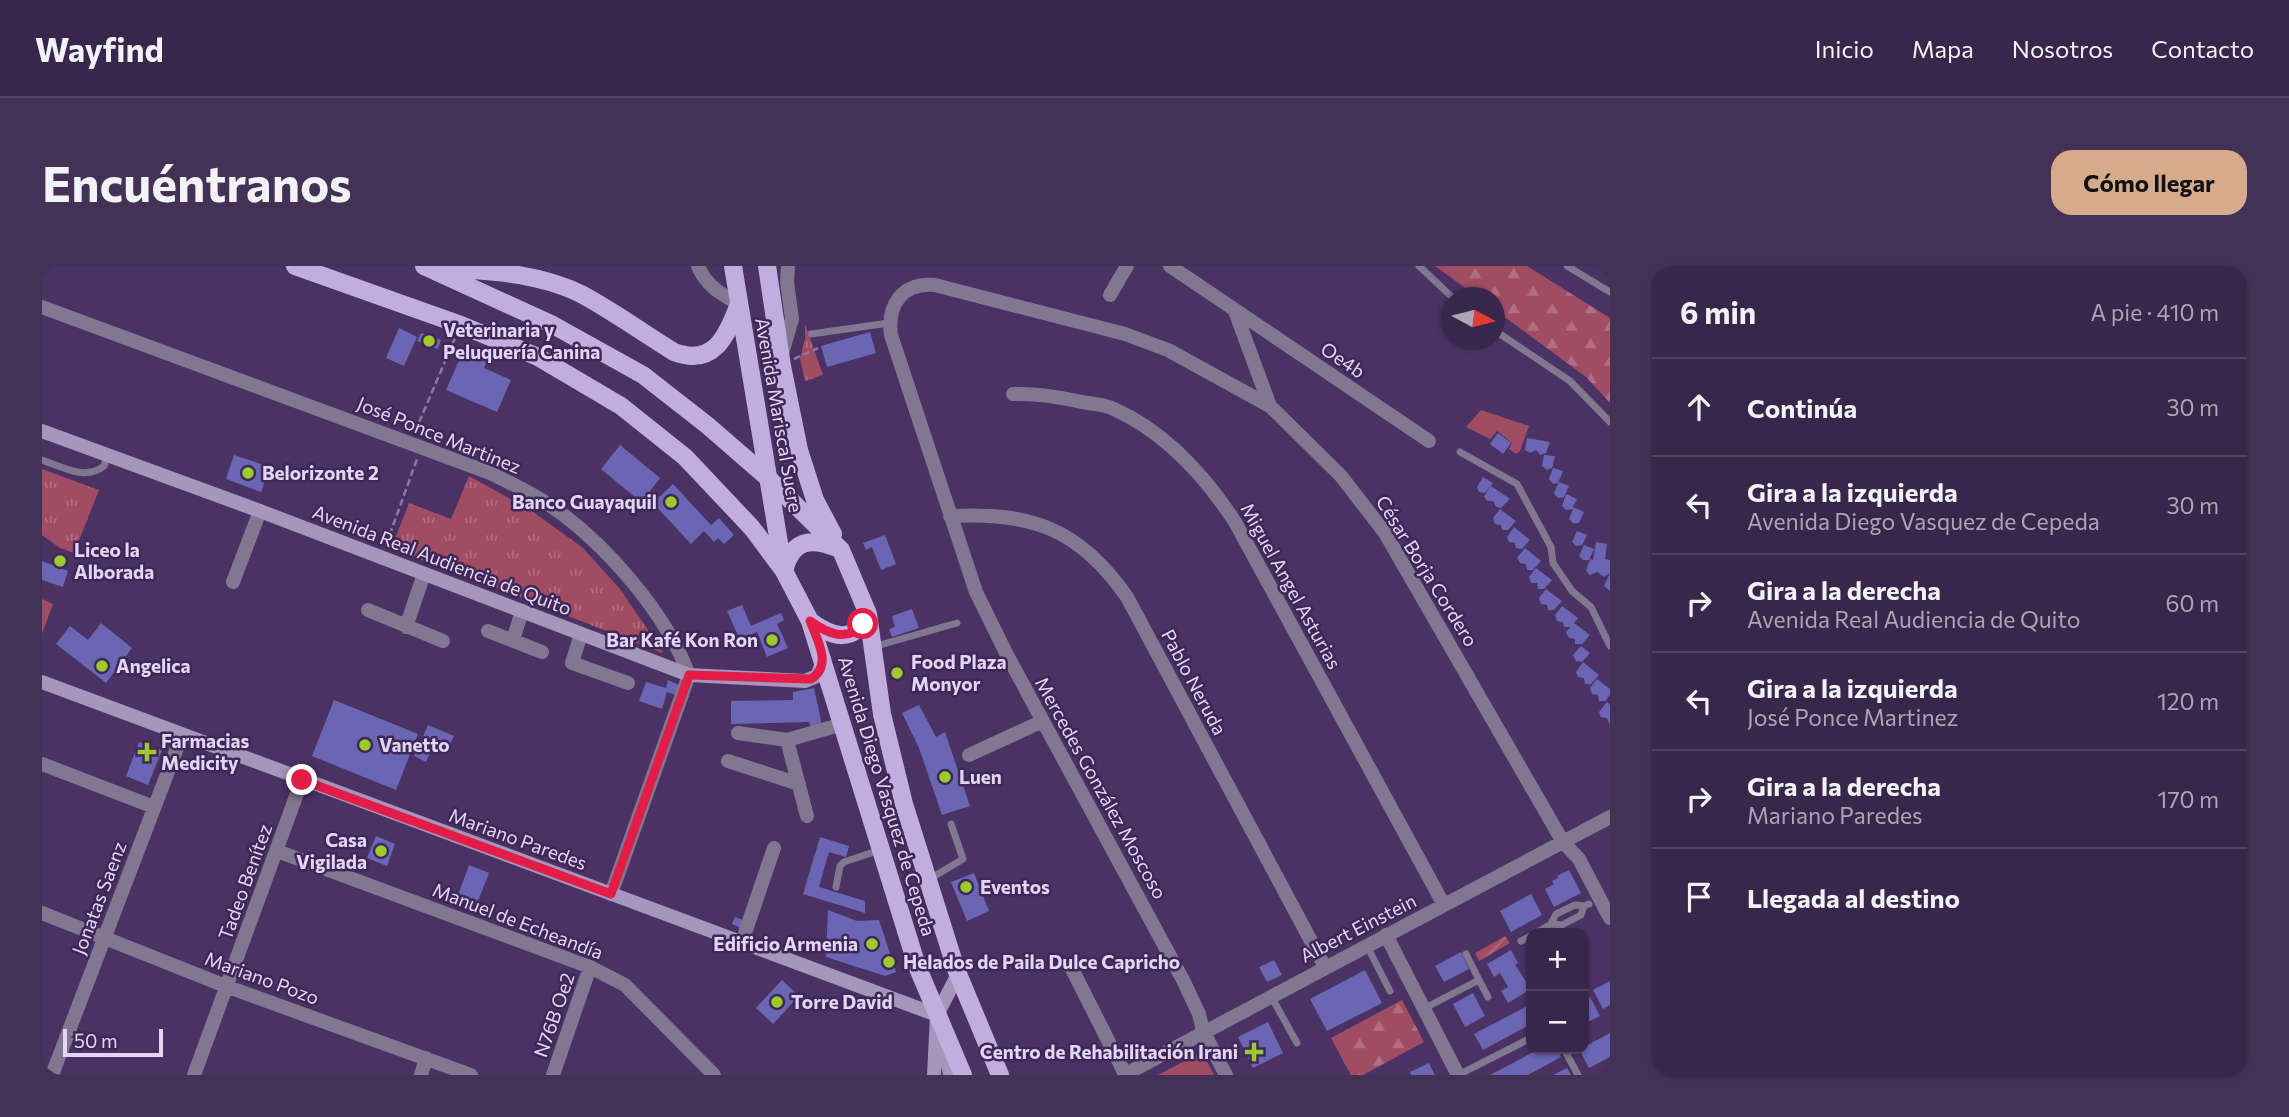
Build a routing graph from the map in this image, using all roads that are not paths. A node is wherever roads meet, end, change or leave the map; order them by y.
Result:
1 (295, 266) edge
2 (698, 266) edge
3 (733, 266) edge
4 (767, 266) edge
5 (788, 266) edge
6 (1127, 266) edge
7 (1170, 266) edge
8 (1419, 266) edge
9 (1567, 266) edge
10 (427, 267) edge
11 (1442, 288) edge
12 (1610, 292) edge
13 (1110, 295) dead end
14 (739, 304) junction
15 (42, 307) edge
16 (1235, 312) junction
17 (889, 323) junction
18 (811, 334) dead end
19 (1505, 337) edge
20 (781, 361) junction
21 (1013, 394) dead end
22 (1270, 406) junction
23 (1610, 422) edge
24 (42, 431) edge
25 (1429, 441) dead end
26 (1460, 452) dead end
27 (108, 454) junction
28 (42, 460) edge
29 (768, 478) junction
30 (260, 511) junction
31 (950, 516) junction
32 (841, 550) junction
33 (784, 571) junction
34 (424, 574) junction
35 (233, 582) dead end
36 (368, 611) dead end
37 (522, 611) junction
38 (868, 614) junction
39 (810, 621) junction
40 (957, 623) dead end
41 (405, 627) junction
42 (488, 631) dead end
43 (581, 634) junction
44 (513, 640) junction
45 (443, 641) dead end
46 (1610, 646) edge
47 (873, 647) junction
48 (542, 652) dead end
49 (824, 659) junction
50 (689, 675) junction
51 (42, 682) edge
52 (628, 683) dead end
53 (1044, 720) junction
54 (843, 724) junction
55 (738, 733) dead end
56 (183, 735) junction
57 (787, 740) junction
58 (969, 755) dead end
59 (728, 761) dead end
60 (42, 764) edge
61 (302, 780) junction
62 (799, 785) junction
63 (154, 807) junction
64 (807, 816) dead end
65 (1610, 817) edge
66 (951, 824) dead end
67 (1563, 842) junction
68 (774, 848) dead end
69 (277, 850) junction
70 (880, 850) junction
71 (928, 881) junction
72 (836, 887) dead end
73 (611, 894) junction
74 (1591, 903) junction
75 (1444, 905) junction
76 (42, 914) edge
77 (1610, 918) edge
78 (1545, 928) edge
79 (1386, 935) junction
80 (104, 938) junction
81 (1526, 939) edge
82 (1521, 942) dead end
83 (743, 943) junction
84 (1367, 945) junction
85 (1466, 954) dead end
86 (590, 967) junction
87 (1325, 967) junction
88 (1072, 969) dead end
89 (958, 974) junction
90 (1479, 980) junction
91 (228, 987) junction
92 (1390, 991) dead end
93 (1271, 995) junction
94 (1488, 997) dead end
95 (1425, 1008) junction
96 (937, 1015) junction
97 (1203, 1031) junction
98 (1526, 1041) edge
99 (1297, 1043) dead end
100 (1567, 1054) edge
101 (426, 1058) junction
102 (50, 1066) edge
103 (194, 1075) edge
104 (421, 1075) edge
105 (471, 1075) edge
106 (553, 1075) edge
107 (715, 1075) edge
108 (934, 1075) edge
109 (950, 1075) edge
110 (963, 1075) edge
111 (1000, 1075) edge
112 (1124, 1075) edge
113 (1226, 1075) edge
114 (1458, 1075) edge
115 (1578, 1075) edge

1 - 33 main road, Avenida Diego Vasquez de Cepeda
2 - 14 street
3 - 14 main road, Avenida Mariscal Sucre
4 - 20 main road, Avenida Mariscal Sucre
5 - 20 street
6 - 13 street
7 - 16 street
8 - 11 lane
9 - 12 lane
10 - 14 main road
10 - 29 main road, Avenida Diego Vasquez de Cepeda
14 - 29 main road, Avenida Mariscal Sucre
15 - 50 street, José Ponce Martinez
16 - 22 street
16 - 25 street, Oe4b
17 - 18 lane
17 - 22 street, César Borja Cordero
17 - 31 street
19 - 23 lane
20 - 32 main road, Avenida Mariscal Sucre
21 - 75 street, Miguel Angel Asturias
22 - 67 street, César Borja Cordero
24 - 27 main road, Avenida Real Audiencia de Quito
26 - 46 lane
27 - 28 lane
27 - 30 main road, Avenida Real Audiencia de Quito
29 - 32 main road, Avenida Diego Vasquez de Cepeda
29 - 33 main road, Avenida Mariscal Sucre
30 - 34 main road, Avenida Real Audiencia de Quito
30 - 35 street
31 - 53 street, Mercedes González Moscoso
31 - 87 street, Pablo Neruda
32 - 33 main road
32 - 38 main road, Avenida Diego Vasquez de Cepeda
33 - 39 main road, Avenida Diego Vasquez de Cepeda
34 - 37 main road, Avenida Real Audiencia de Quito
34 - 41 street
36 - 41 street
37 - 43 main road, Avenida Real Audiencia de Quito
37 - 44 street
38 - 39 main road
38 - 47 main road, Avenida Diego Vasquez de Cepeda
39 - 49 main road, Avenida Diego Vasquez de Cepeda
40 - 47 lane
41 - 45 street
42 - 44 street
43 - 50 main road, Avenida Real Audiencia de Quito
43 - 52 street
44 - 48 street
47 - 71 main road, Avenida Diego Vasquez de Cepeda
49 - 50 main road, Avenida Real Audiencia de Quito
49 - 54 main road, Avenida Diego Vasquez de Cepeda
50 - 73 street
51 - 56 main road, Mariano Paredes
53 - 58 street
53 - 97 street, Mercedes González Moscoso
54 - 57 street
54 - 70 main road, Avenida Diego Vasquez de Cepeda
55 - 57 street
56 - 61 main road, Mariano Paredes
56 - 63 street, Jonatas Saenz
57 - 62 street
59 - 62 street
60 - 63 street
61 - 69 street, Tadeo Benítez
61 - 73 main road, Mariano Paredes
62 - 64 street
63 - 80 street, Jonatas Saenz
65 - 67 street, Albert Einstein
66 - 71 lane
67 - 74 street, César Borja Cordero
67 - 75 street, Albert Einstein
68 - 83 street
69 - 86 street, Manuel de Echeandía
69 - 91 street, Tadeo Benítez
70 - 72 lane
70 - 96 main road, Avenida Diego Vasquez de Cepeda
71 - 89 main road, Avenida Diego Vasquez de Cepeda
73 - 83 main road, Mariano Paredes
74 - 77 street, César Borja Cordero
74 - 78 lane
75 - 79 street, Albert Einstein
76 - 80 street, Mariano Pozo
79 - 84 street, Albert Einstein
79 - 95 street
80 - 91 street, Mariano Pozo
80 - 102 street, Jonatas Saenz
81 - 82 lane
83 - 96 main road, Mariano Paredes
84 - 87 street, Albert Einstein
84 - 92 lane
85 - 90 lane
86 - 106 street, N76B Oe2
86 - 107 street, Manuel de Echeandía
87 - 93 street, Albert Einstein
88 - 112 street
89 - 96 main road
89 - 111 main road, Avenida Diego Vasquez de Cepeda
90 - 94 lane
90 - 95 lane
91 - 101 street, Mariano Pozo
91 - 103 street, Tadeo Benítez
93 - 97 street, Albert Einstein
93 - 99 lane
95 - 114 street
96 - 108 main road
96 - 109 main road
96 - 110 main road, Avenida Diego Vasquez de Cepeda
97 - 112 street, Albert Einstein
97 - 113 street, Mercedes González Moscoso
98 - 114 lane
100 - 115 lane
101 - 104 street
101 - 105 street, Mariano Pozo

